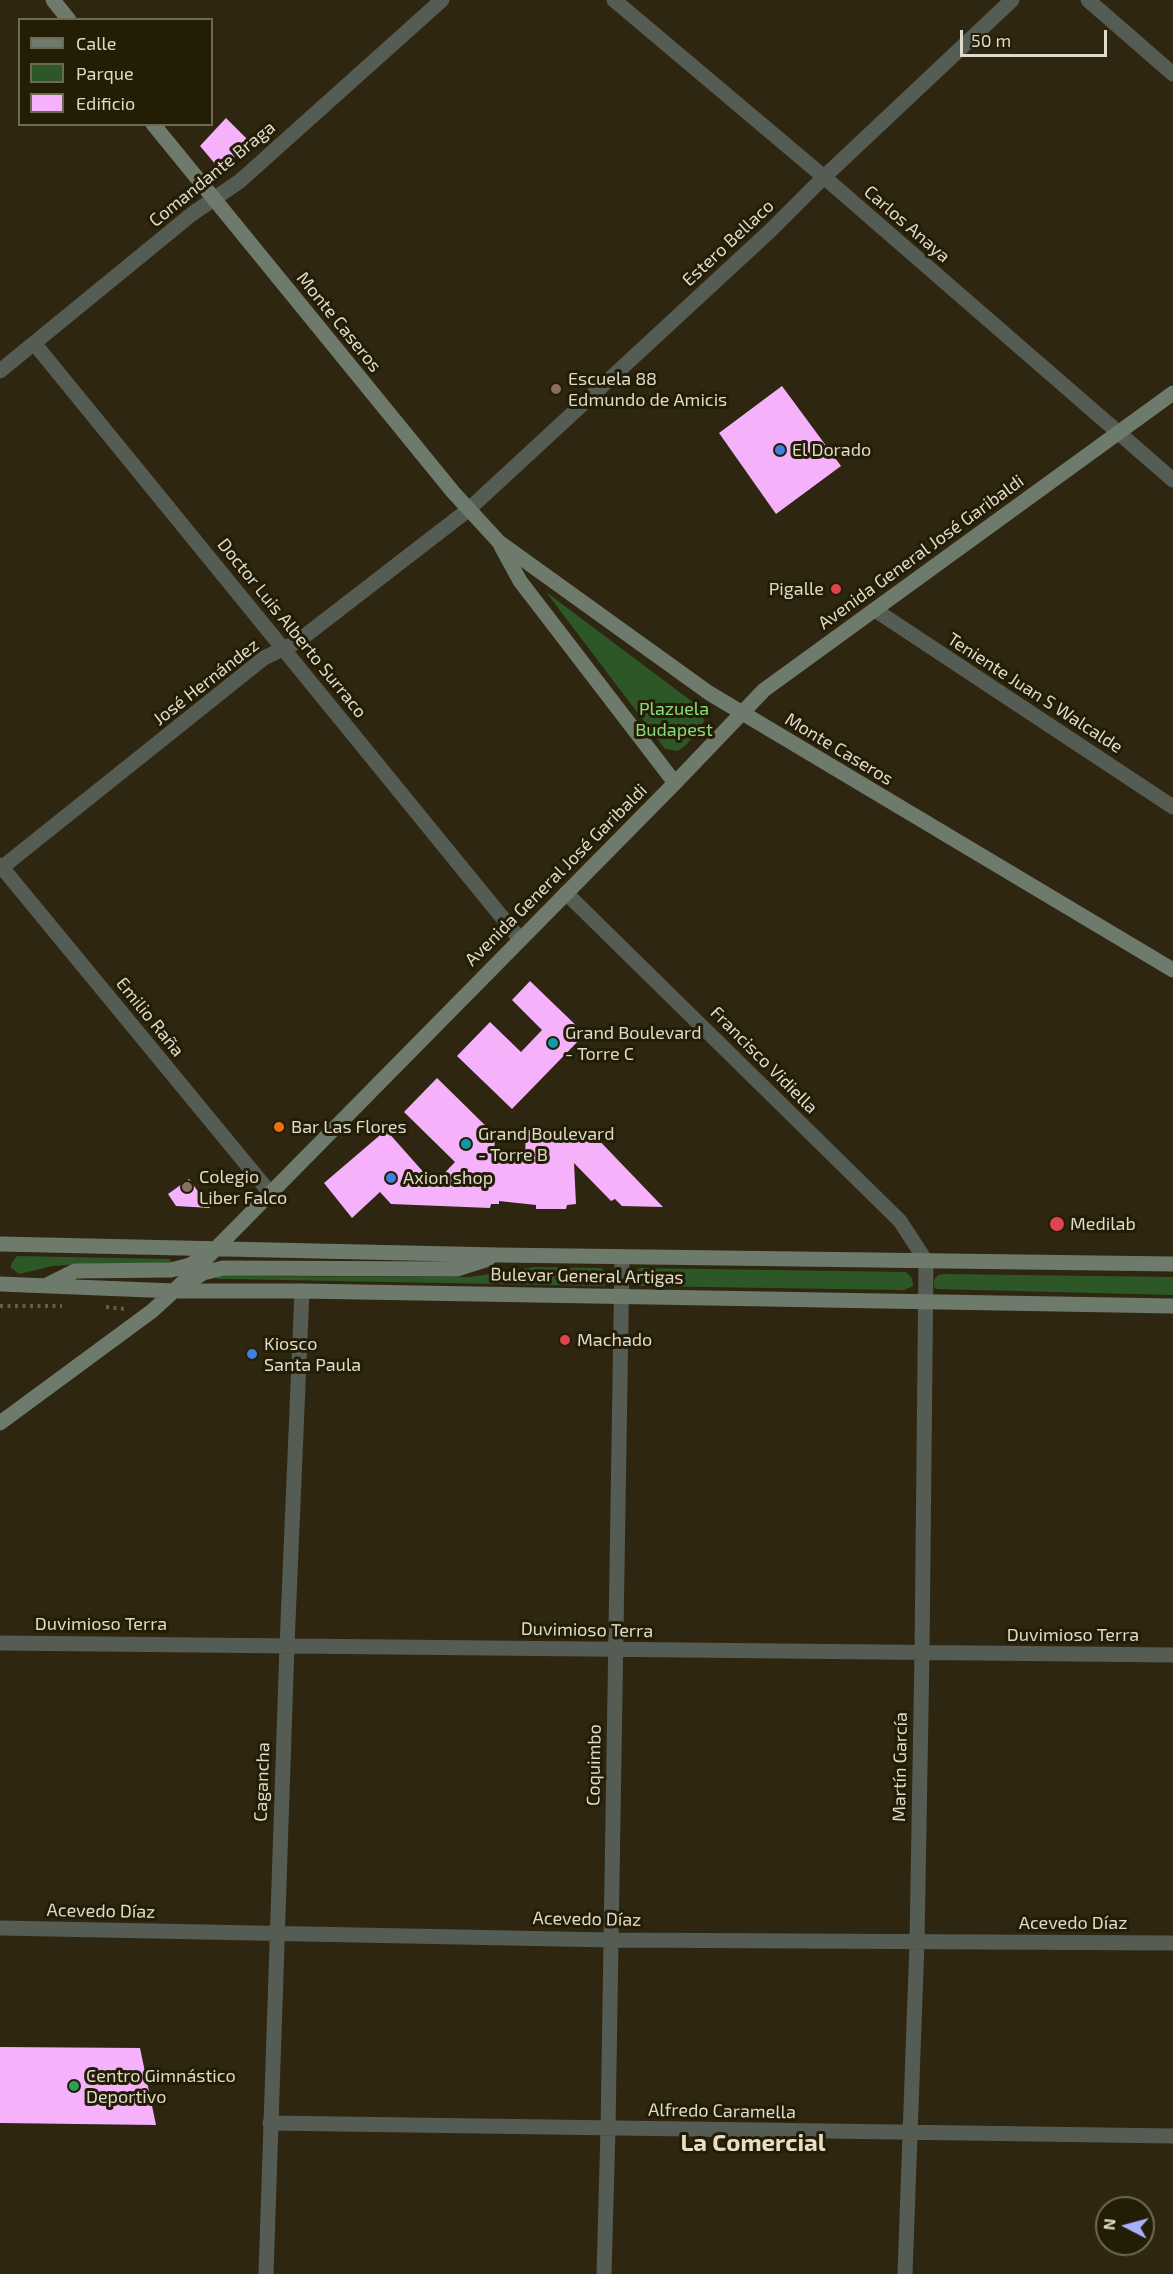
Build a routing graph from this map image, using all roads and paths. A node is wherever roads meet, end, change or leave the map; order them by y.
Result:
1 (53, 0) edge
2 (442, 0) edge
3 (614, 0) edge
4 (1012, 0) edge
5 (1088, 0) edge
6 (67, 18) edge
7 (1173, 74) edge
8 (155, 126) edge
9 (824, 177) junction
10 (213, 200) junction
11 (34, 343) junction
12 (0, 372) edge
13 (1173, 393) edge
14 (1118, 432) junction
15 (1173, 480) edge
16 (468, 510) junction
17 (499, 542) junction
18 (875, 610) junction
19 (284, 649) junction
20 (742, 714) junction
21 (675, 783) junction
22 (1173, 807) edge
23 (1, 867) edge
24 (566, 893) junction
25 (519, 938) junction
26 (1173, 970) edge
27 (271, 1194) junction
28 (0, 1244) edge
29 (216, 1250) junction
30 (498, 1255) junction
31 (622, 1257) junction
32 (926, 1261) junction
33 (1173, 1264) edge
34 (0, 1284) edge
35 (46, 1285) junction
36 (174, 1291) junction
37 (302, 1291) junction
38 (621, 1296) junction
39 (925, 1302) junction
40 (0, 1306) edge
41 (64, 1306) dead end
42 (97, 1306) dead end
43 (1173, 1306) edge
44 (152, 1311) junction
45 (0, 1423) edge
46 (0, 1643) edge
47 (287, 1645) junction
48 (616, 1650) junction
49 (922, 1653) junction
50 (1173, 1655) edge
51 (0, 1928) edge
52 (276, 1934) junction
53 (611, 1940) junction
54 (916, 1942) junction
55 (1173, 1943) edge
56 (270, 2123) junction
57 (608, 2129) junction
58 (910, 2132) junction
59 (1173, 2136) edge
60 (266, 2274) edge
61 (604, 2274) edge
62 (904, 2274) edge

1 - 6 street
2 - 10 street, Comandante Braga
3 - 9 street, Carlos Anaya
4 - 9 street, Estero Bellaco
5 - 7 street
8 - 10 street, Monte Caseros
9 - 14 street, Carlos Anaya
9 - 16 street, Estero Bellaco
10 - 11 street, Comandante Braga
10 - 16 street, Monte Caseros
11 - 12 street, Comandante Braga
11 - 19 street, Doctor Luis Alberto Surraco
13 - 14 street, Avenida General José Garibaldi
14 - 15 street, Carlos Anaya
14 - 18 street, Avenida General José Garibaldi
16 - 17 street, Monte Caseros
16 - 19 street, José Hernández
17 - 20 street, Monte Caseros
17 - 21 street, Monte Caseros
18 - 20 street, Avenida General José Garibaldi
18 - 22 street, Teniente Juan S Walcalde
19 - 23 street, José Hernández
19 - 25 street, Doctor Luis Alberto Surraco
20 - 21 street, Avenida General José Garibaldi
20 - 26 street, Monte Caseros
21 - 24 street, Avenida General José Garibaldi
23 - 27 street, Emilio Raña
24 - 25 street, Avenida General José Garibaldi
24 - 32 street, Francisco Vidiella
25 - 27 street, Avenida General José Garibaldi
27 - 29 street, Avenida General José Garibaldi
28 - 29 street, Bulevar General Artigas
29 - 30 street, Bulevar General Artigas
29 - 35 street
29 - 36 street, Avenida General José Garibaldi
30 - 31 street, Bulevar General Artigas
30 - 36 street
31 - 32 street, Bulevar General Artigas
31 - 38 street, Coquimbo
32 - 33 street, Bulevar General Artigas
32 - 39 street, Martín García
34 - 35 street, Bulevar General Artigas
35 - 36 street, Bulevar General Artigas
36 - 37 street, Bulevar General Artigas
36 - 44 street, Avenida General José Garibaldi
37 - 38 street, Bulevar General Artigas
37 - 47 street, Cagancha
38 - 39 street, Bulevar General Artigas
38 - 48 street, Coquimbo
39 - 43 street, Bulevar General Artigas
39 - 49 street, Martín García
40 - 41 path
42 - 44 path
44 - 45 street, Avenida General José Garibaldi
46 - 47 street, Duvimioso Terra
47 - 48 street, Duvimioso Terra
47 - 52 street, Cagancha
48 - 49 street, Duvimioso Terra
48 - 53 street, Coquimbo
49 - 50 street, Duvimioso Terra
49 - 54 street, Martín García
51 - 52 street, Acevedo Díaz
52 - 53 street, Acevedo Díaz
52 - 56 street, Cagancha
53 - 54 street, Acevedo Díaz
53 - 57 street, Coquimbo
54 - 55 street, Acevedo Díaz
54 - 58 street, Martín García
56 - 57 street, Alfredo Caramella
56 - 60 street, Cagancha
57 - 58 street, Alfredo Caramella
57 - 61 street, Coquimbo
58 - 59 street, Alfredo Caramella
58 - 62 street, Martín García

